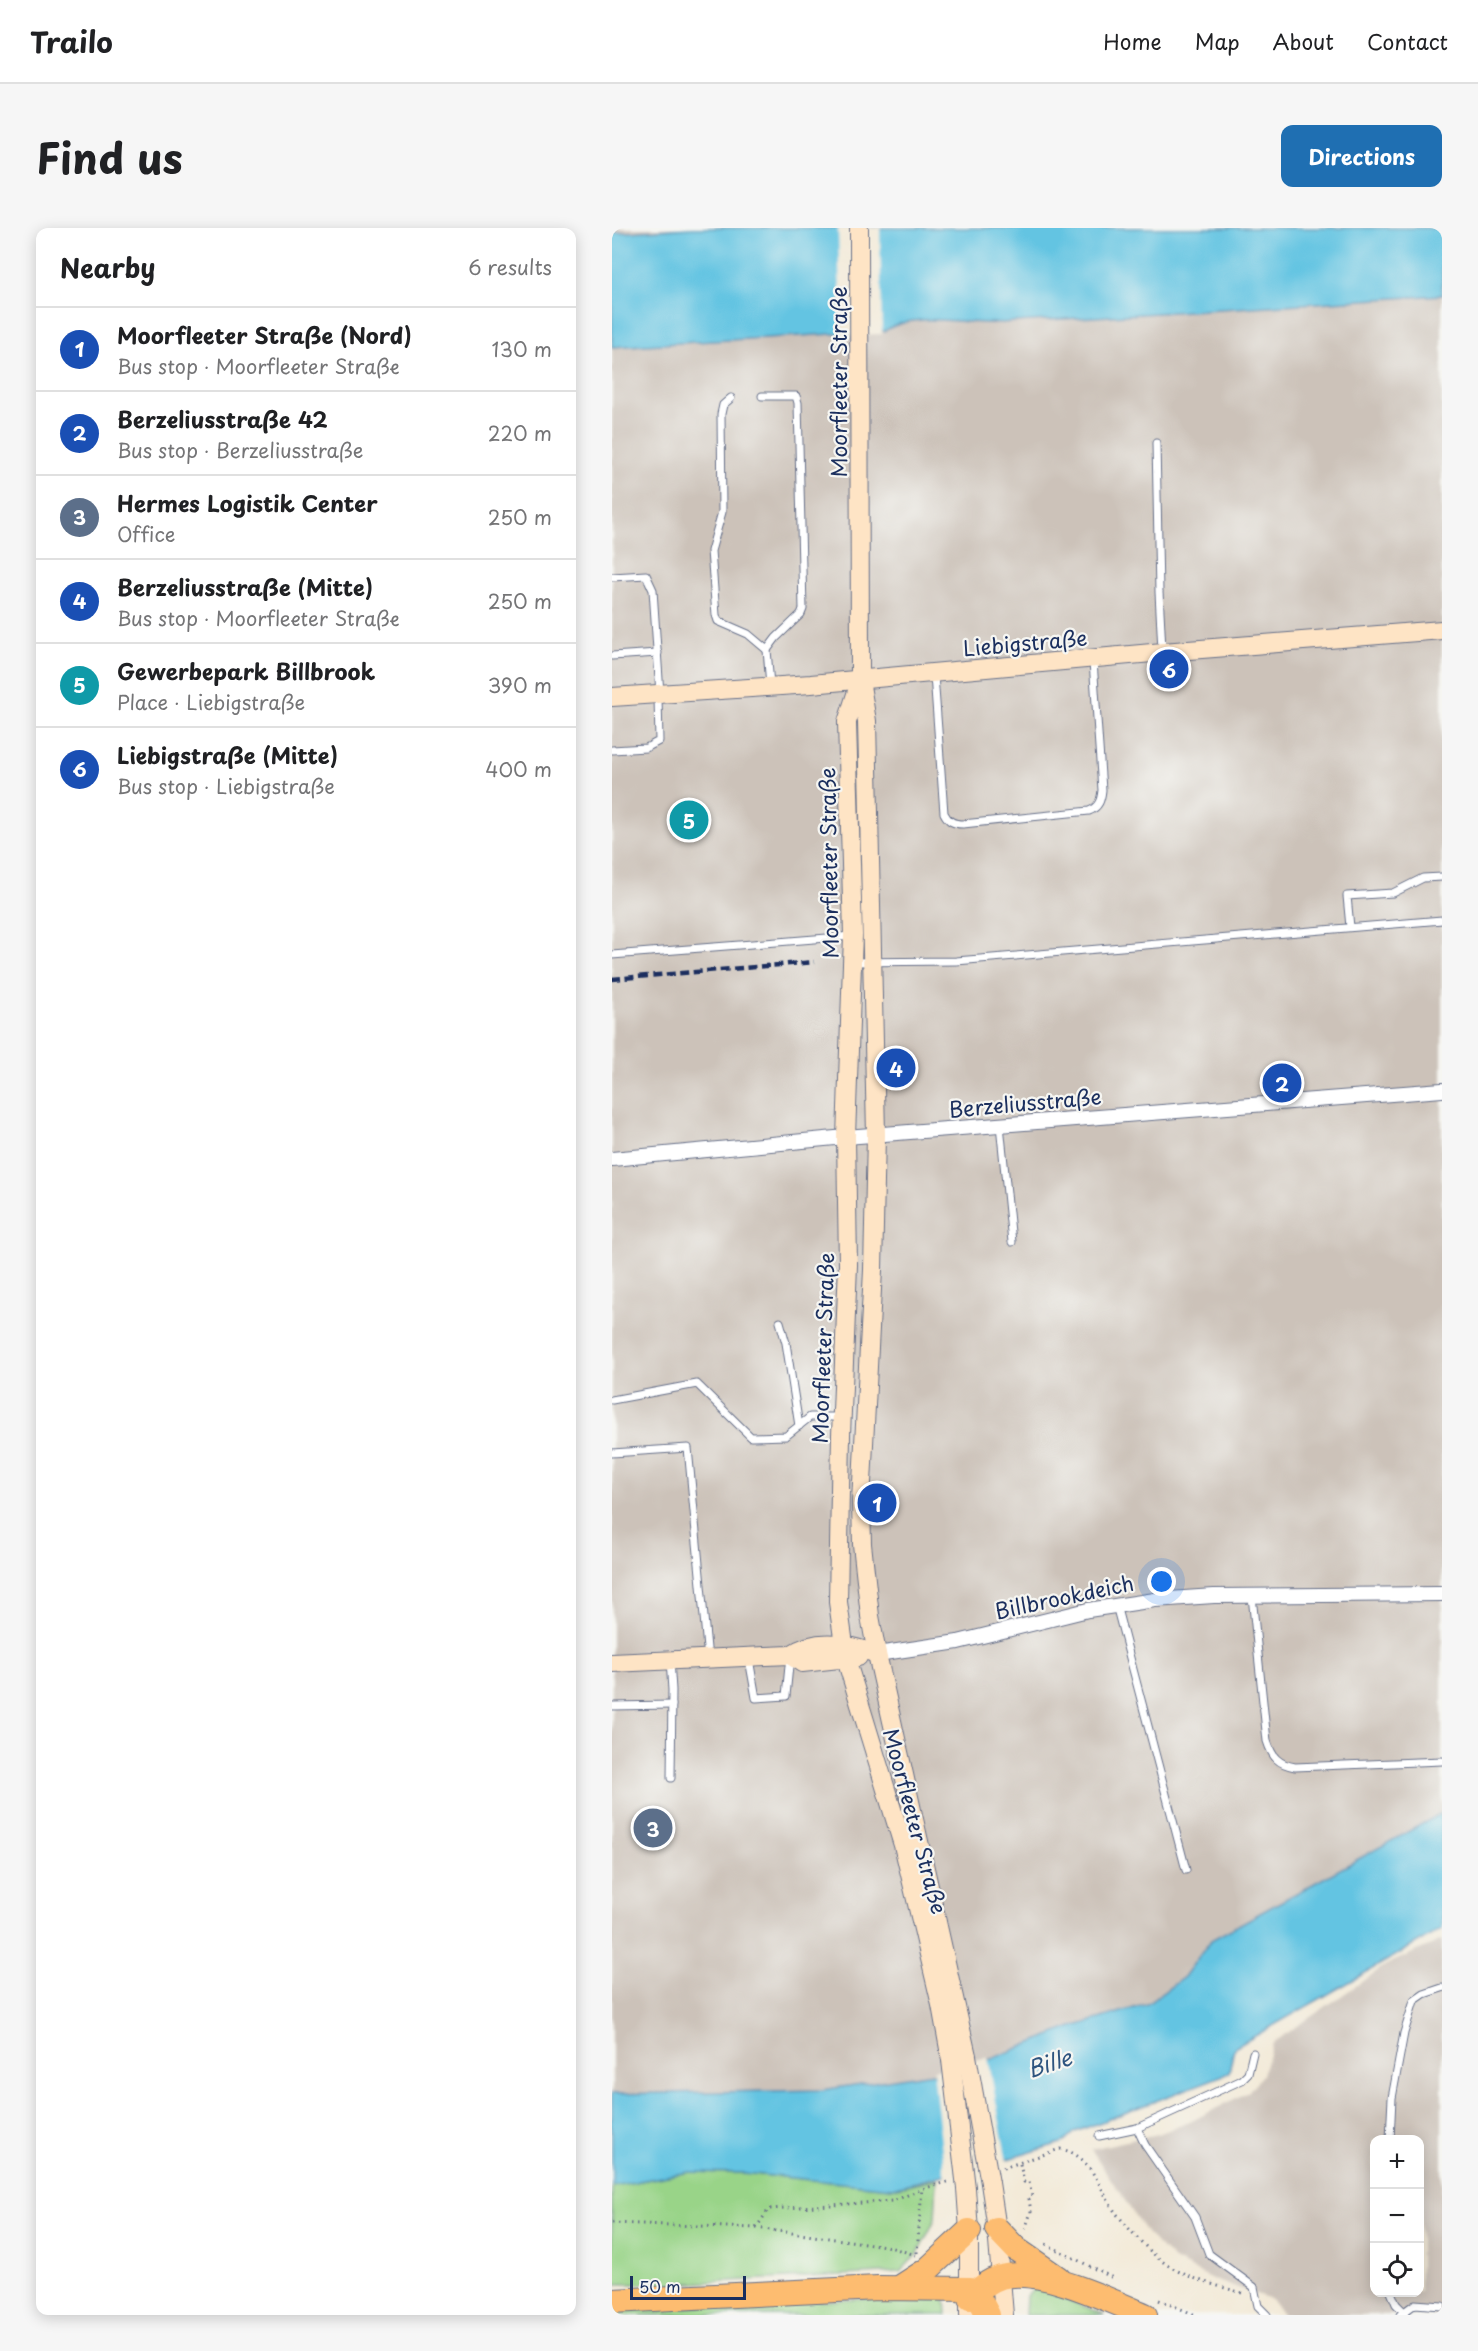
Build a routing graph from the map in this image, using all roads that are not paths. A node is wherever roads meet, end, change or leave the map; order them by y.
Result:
1 (859, 228) edge
2 (762, 396) dead end
3 (731, 398) dead end
4 (1156, 443) dead end
5 (612, 576) edge
6 (1442, 630) edge
7 (767, 650) junction
8 (1162, 652) junction
9 (658, 653) junction
10 (612, 656) edge
11 (1093, 658) junction
12 (934, 673) junction
13 (860, 680) junction
14 (770, 687) junction
15 (659, 694) junction
16 (612, 698) edge
17 (612, 750) edge
18 (1442, 877) edge
19 (1442, 920) edge
20 (1350, 927) junction
21 (853, 935) junction
22 (872, 936) junction
23 (612, 955) edge
24 (852, 962) junction
25 (873, 962) junction
26 (1442, 1090) edge
27 (1000, 1125) junction
28 (876, 1135) junction
29 (846, 1137) junction
30 (612, 1160) edge
31 (1012, 1242) dead end
32 (780, 1322) dead end
33 (612, 1400) edge
34 (842, 1417) junction
35 (799, 1426) junction
36 (612, 1453) edge
37 (1442, 1594) edge
38 (1252, 1596) junction
39 (1115, 1605) junction
40 (845, 1651) junction
41 (877, 1654) junction
42 (790, 1655) junction
43 (749, 1656) junction
44 (708, 1659) junction
45 (670, 1660) junction
46 (612, 1663) edge
47 (672, 1705) junction
48 (613, 1708) edge
49 (1442, 1761) edge
50 (671, 1778) dead end
51 (1186, 1870) dead end
52 (1442, 1988) edge
53 (949, 2003) junction
54 (1253, 2053) dead end
55 (959, 2058) junction
56 (1137, 2128) junction
57 (1390, 2135) edge
58 (1099, 2136) dead end
59 (969, 2221) junction
60 (1003, 2222) junction
61 (1002, 2277) junction
62 (1064, 2283) junction
63 (899, 2288) junction
64 (1393, 2297) edge
65 (971, 2298) edge
66 (612, 2301) edge
67 (1149, 2306) edge
68 (1442, 2306) edge
69 (1402, 2313) edge
70 (988, 2315) edge
71 (1004, 2315) edge
72 (1267, 2315) edge

1 - 13 main road, Moorfleeter Straße
2 - 7 lane
3 - 7 lane
4 - 8 lane
5 - 9 lane
6 - 8 main road, Liebigstraße
7 - 14 lane
8 - 11 main road, Liebigstraße
9 - 10 lane
9 - 15 lane
11 - 12 main road, Liebigstraße
11 - 12 lane
12 - 13 main road, Liebigstraße
13 - 14 main road, Liebigstraße
13 - 21 main road, Moorfleeter Straße
13 - 22 main road, Moorfleeter Straße
14 - 15 main road, Liebigstraße
15 - 16 main road, Liebigstraße
15 - 17 lane
18 - 20 lane
19 - 20 lane
20 - 25 lane
21 - 22 lane
21 - 23 lane
21 - 24 main road, Moorfleeter Straße
22 - 25 main road, Moorfleeter Straße
24 - 25 lane
24 - 29 main road, Moorfleeter Straße
25 - 28 main road, Moorfleeter Straße
26 - 27 street, Berzeliusstraße
27 - 28 street, Berzeliusstraße
27 - 31 lane
28 - 29 street, Berzeliusstraße
28 - 41 main road, Moorfleeter Straße
29 - 30 street, Berzeliusstraße
29 - 34 main road, Moorfleeter Straße
32 - 35 lane
33 - 35 lane
34 - 35 lane
34 - 40 main road, Moorfleeter Straße
36 - 44 lane
37 - 38 street, Billbrookdeich
38 - 39 street, Billbrookdeich
38 - 49 lane
39 - 41 street, Billbrookdeich
39 - 51 lane
40 - 41 main road, Billbrookdeich
40 - 42 main road, Billbrookdeich
40 - 53 main road, Moorfleeter Straße
41 - 53 main road, Moorfleeter Straße
42 - 43 main road, Billbrookdeich
42 - 43 lane
43 - 44 main road, Billbrookdeich
44 - 45 main road, Billbrookdeich
45 - 46 main road, Billbrookdeich
45 - 47 lane
47 - 48 lane
47 - 50 lane
52 - 57 lane
53 - 55 main road
54 - 56 lane
55 - 59 main road, bridge
55 - 60 main road, bridge
56 - 58 lane
56 - 72 lane
59 - 63 highway
59 - 65 main road
60 - 61 main road
60 - 62 highway
61 - 62 highway
61 - 65 highway
61 - 71 main road
62 - 67 highway
63 - 65 highway
63 - 66 highway
64 - 69 lane
65 - 70 highway
68 - 69 lane

